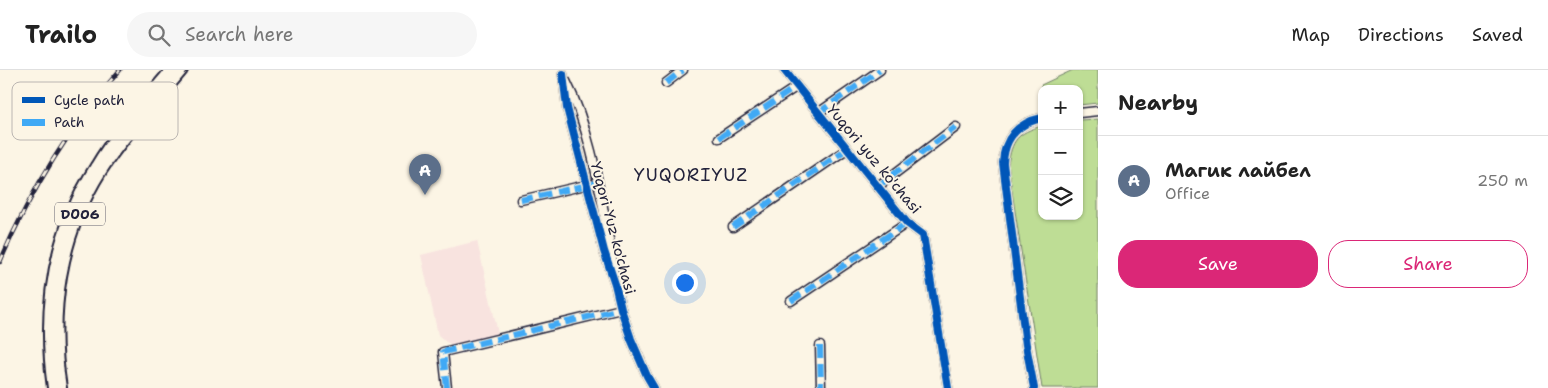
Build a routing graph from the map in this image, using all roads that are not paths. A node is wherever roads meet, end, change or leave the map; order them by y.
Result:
1 (171, 70) edge
2 (182, 70) edge
3 (683, 70) edge
4 (784, 70) edge
5 (880, 70) edge
6 (562, 72) edge
7 (161, 82) edge
8 (172, 82) edge
9 (666, 83) dead end
10 (796, 87) junction
11 (1098, 111) edge
12 (818, 113) junction
13 (1083, 113) edge
14 (1038, 119) edge
15 (956, 127) dead end
16 (719, 138) dead end
17 (114, 140) edge
18 (126, 140) edge
19 (848, 149) junction
20 (597, 183) junction
21 (587, 185) junction
22 (878, 187) junction
23 (521, 200) dead end
24 (907, 223) junction
25 (733, 227) dead end
26 (615, 284) junction
27 (792, 301) dead end
28 (621, 309) junction
29 (820, 346) dead end
30 (53, 388) edge
31 (61, 388) edge
32 (447, 388) edge
33 (654, 388) edge
34 (821, 388) edge
35 (948, 388) edge
36 (1034, 388) edge

1 - 7 main road, D006
2 - 8 main road, D006
3 - 9 street
4 - 10 street, Yuqori yuz ko'chasi
5 - 12 street
6 - 20 street, Yuqori Yuz ko'chasi
6 - 21 street, Yuqori Yuz ko'chasi
10 - 12 street, Yuqori yuz ko'chasi
10 - 16 street
11 - 13 street
12 - 19 street, Yuqori yuz ko'chasi
14 - 36 street
15 - 22 street
17 - 30 main road, D006
18 - 31 main road, D006
19 - 22 street, Yuqori yuz ko'chasi
19 - 25 street
20 - 21 street
20 - 26 street, Yuqori Yuz ko'chasi
21 - 23 street
21 - 26 street, Yuqori Yuz ko'chasi
22 - 24 street, Yuqori yuz ko'chasi
24 - 27 street
24 - 35 street, Yuqori yuz ko'chasi
26 - 28 street, Yuqori Yuz ko'chasi
28 - 32 street
28 - 33 street, Yuqori Yuz ko'chasi
29 - 34 street

